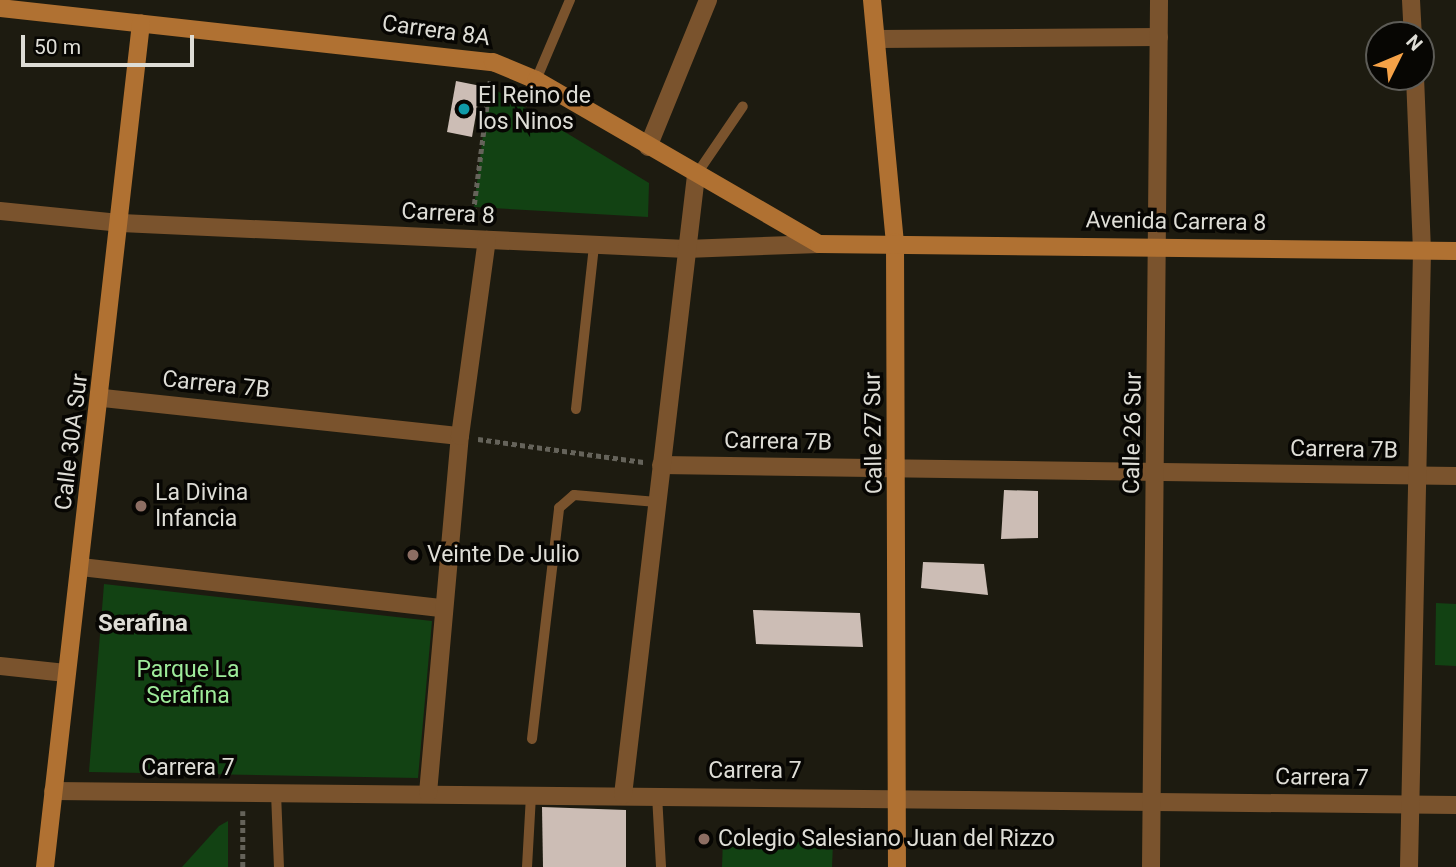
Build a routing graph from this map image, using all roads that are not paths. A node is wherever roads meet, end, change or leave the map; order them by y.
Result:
1 (570, 0) edge
2 (708, 0) edge
3 (872, 0) edge
4 (1159, 0) edge
5 (1411, 0) edge
6 (36, 6) edge
7 (0, 8) edge
8 (1412, 21) edge
9 (141, 23) junction
10 (1159, 37) junction
11 (876, 39) junction
12 (536, 80) junction
13 (1416, 91) edge
14 (743, 106) dead end
15 (648, 146) junction
16 (696, 175) junction
17 (0, 211) edge
18 (121, 223) junction
19 (479, 240) junction
20 (895, 242) junction
21 (819, 244) junction
22 (594, 245) junction
23 (1160, 246) junction
24 (686, 249) junction
25 (1422, 251) junction
26 (1456, 251) edge
27 (103, 398) junction
28 (576, 409) dead end
29 (460, 436) junction
30 (661, 465) junction
31 (900, 469) junction
32 (1157, 472) junction
33 (1417, 476) junction
34 (1456, 476) edge
35 (657, 502) junction
36 (81, 567) junction
37 (443, 608) junction
38 (0, 666) edge
39 (66, 673) junction
40 (532, 739) dead end
41 (53, 791) junction
42 (276, 793) junction
43 (428, 793) junction
44 (623, 795) junction
45 (657, 795) junction
46 (531, 796) junction
47 (897, 796) junction
48 (1152, 800) junction
49 (1409, 804) junction
50 (1456, 805) edge
51 (45, 867) edge
52 (279, 867) edge
53 (527, 867) edge
54 (661, 867) edge
55 (897, 867) edge
56 (1151, 867) edge
57 (1409, 867) edge

1 - 12 lane
2 - 15 street
3 - 11 street, Calle 27 Sur
4 - 10 street, Calle 26 Sur
5 - 8 street
6 - 7 street, Carrera 8A
6 - 9 street, Carrera 8A
9 - 12 street, Carrera 8A
9 - 18 street, Calle 30A Sur
10 - 11 street
10 - 23 street, Calle 26 Sur
11 - 20 street, Calle 27 Sur
12 - 15 street, Carrera 8A
13 - 25 street
14 - 16 lane
15 - 16 street, Carrera 8A
16 - 21 street, Carrera 8A
16 - 24 street
17 - 18 street, Carrera 8
18 - 19 street, Carrera 8
18 - 27 street, Calle 30A Sur
19 - 22 street, Carrera 8
19 - 29 street
20 - 21 street, Carrera 8
20 - 23 street, Avenida Carrera 8
20 - 31 street, Calle 27 Sur
21 - 24 street, Carrera 8
22 - 24 street, Carrera 8
22 - 28 lane
23 - 25 street, Avenida Carrera 8
23 - 32 street, Calle 26 Sur
24 - 30 street
25 - 26 street, Avenida Carrera 8
25 - 33 street
27 - 29 street, Carrera 7B
27 - 36 street, Calle 30A Sur
29 - 37 street
30 - 31 street, Carrera 7B
30 - 35 street
31 - 32 street, Carrera 7B
31 - 47 street, Calle 27 Sur
32 - 33 street, Carrera 7B
32 - 48 street, Calle 26 Sur
33 - 34 street, Carrera 7B
33 - 49 street
35 - 40 lane
35 - 44 street
36 - 37 street
36 - 39 street, Calle 30A Sur
37 - 43 street
38 - 39 street
39 - 41 street, Calle 30A Sur
41 - 42 street, Carrera 7
41 - 51 street, Calle 30A Sur
42 - 43 street, Carrera 7
42 - 52 lane
43 - 46 street, Carrera 7
44 - 45 street, Carrera 7
44 - 46 street, Carrera 7
45 - 47 street, Carrera 7
45 - 54 lane
46 - 53 lane
47 - 48 street, Carrera 7
47 - 55 street, Calle 27 Sur
48 - 49 street, Carrera 7
48 - 56 street, Calle 26 Sur
49 - 50 street, Carrera 7
49 - 57 street

